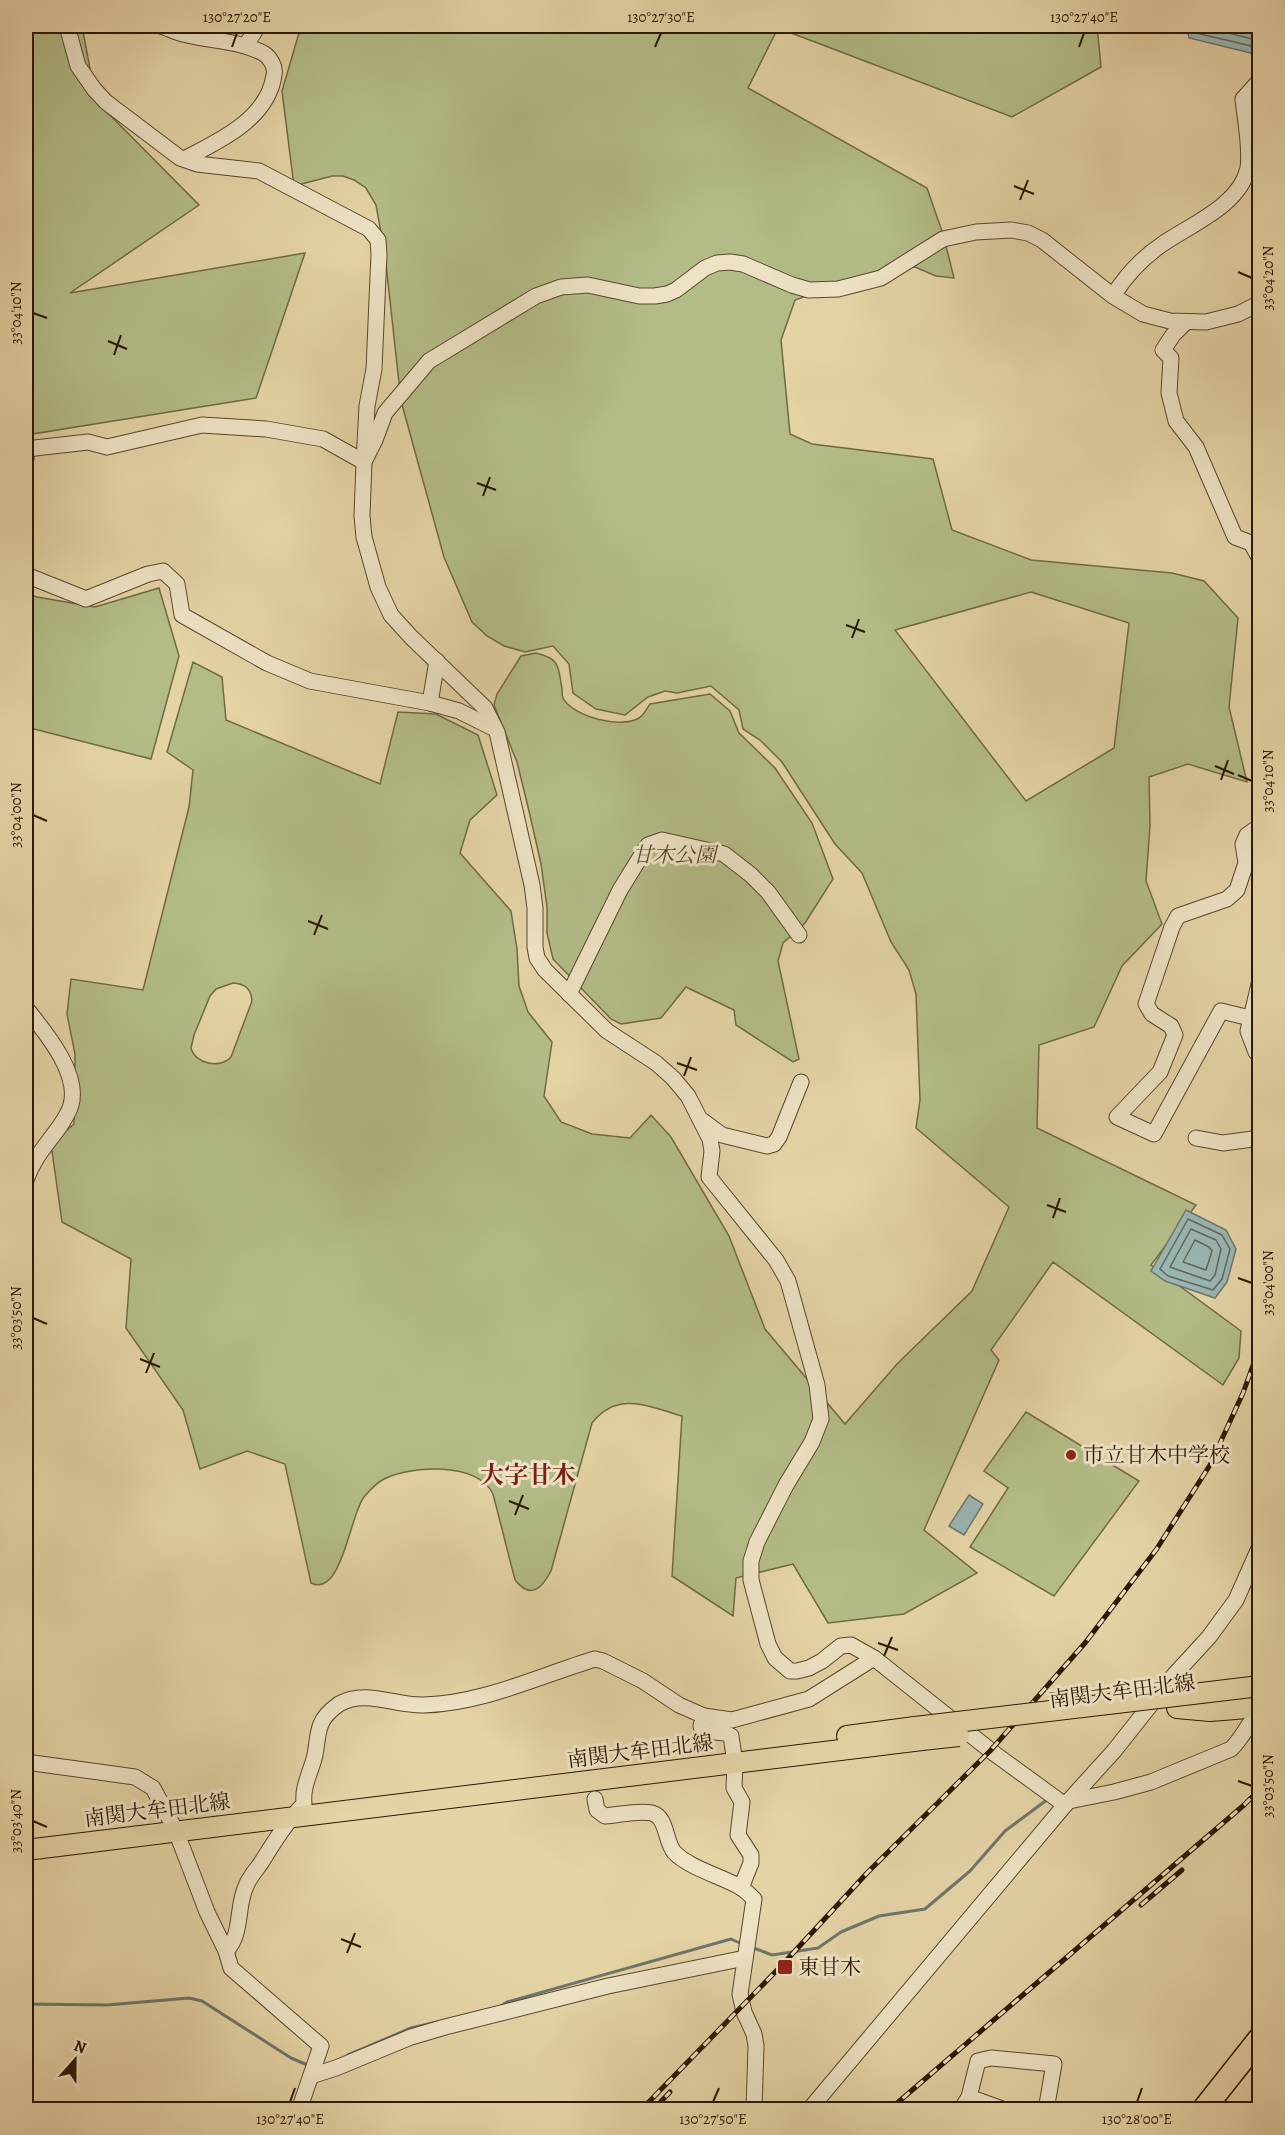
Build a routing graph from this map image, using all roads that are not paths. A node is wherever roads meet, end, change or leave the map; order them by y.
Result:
1 (67, 26) edge
2 (161, 26) edge
3 (258, 26) edge
4 (246, 45) junction
5 (1260, 80) edge
6 (184, 159) junction
7 (1113, 296) junction
8 (1260, 303) edge
9 (1186, 322) junction
10 (26, 459) edge
11 (364, 462) junction
12 (1260, 559) edge
13 (26, 575) edge
14 (437, 661) junction
15 (430, 703) junction
16 (493, 728) junction
17 (1260, 826) edge
18 (799, 934) dead end
19 (1260, 980) edge
20 (569, 994) junction
21 (26, 1008) edge
22 (1250, 1018) junction
23 (1260, 1053) edge
24 (801, 1082) dead end
25 (700, 1120) junction
26 (1196, 1138) dead end
27 (1260, 1138) edge
28 (26, 1180) edge
29 (1260, 1546) edge
30 (874, 1658) junction
31 (1260, 1685) edge
32 (1260, 1698) edge
33 (1177, 1708) junction
34 (1260, 1709) edge
35 (704, 1716) junction
36 (918, 1734) junction
37 (734, 1757) junction
38 (26, 1762) edge
39 (595, 1799) dead end
40 (1067, 1803) junction
41 (304, 1804) junction
42 (290, 1818) junction
43 (172, 1825) junction
44 (26, 1837) edge
45 (26, 1850) edge
46 (741, 1888) junction
47 (226, 1951) junction
48 (745, 1958) junction
49 (1260, 2038) edge
50 (311, 2076) junction
51 (965, 2103) edge
52 (299, 2109) edge
53 (754, 2109) edge
54 (809, 2109) edge
55 (1005, 2109) edge
56 (1046, 2109) edge
57 (1203, 2109) edge

1 - 6 street
2 - 4 street
3 - 4 street
4 - 6 street
5 - 7 street
6 - 11 street
7 - 9 street
7 - 11 street
8 - 9 street
9 - 12 street
10 - 11 street
11 - 14 street
13 - 15 street
14 - 15 street
14 - 16 street
15 - 16 street
16 - 20 street
17 - 22 street
18 - 20 street
19 - 22 street
20 - 25 street
21 - 28 street
22 - 23 street
24 - 25 street
25 - 30 street
26 - 27 street
29 - 40 street
30 - 35 street
30 - 40 street
31 - 36 main road, 南関大牟田北線, bridge
32 - 33 main road, 南関大牟田北線
33 - 34 main road
33 - 36 main road, 南関大牟田北線, bridge
34 - 40 street
35 - 37 street
35 - 41 street
36 - 37 main road, 南関大牟田北線
37 - 41 main road, 南関大牟田北線
37 - 42 main road, 南関大牟田北線
37 - 46 street
38 - 43 street
39 - 46 street
40 - 54 street
41 - 42 street
41 - 43 main road, 南関大牟田北線
42 - 43 main road, 南関大牟田北線
42 - 47 street
43 - 44 main road, 南関大牟田北線
43 - 45 main road, 南関大牟田北線
43 - 47 street
46 - 48 street
47 - 50 street
48 - 50 street
48 - 53 street
49 - 57 highway
50 - 52 street
51 - 55 street
51 - 56 street

